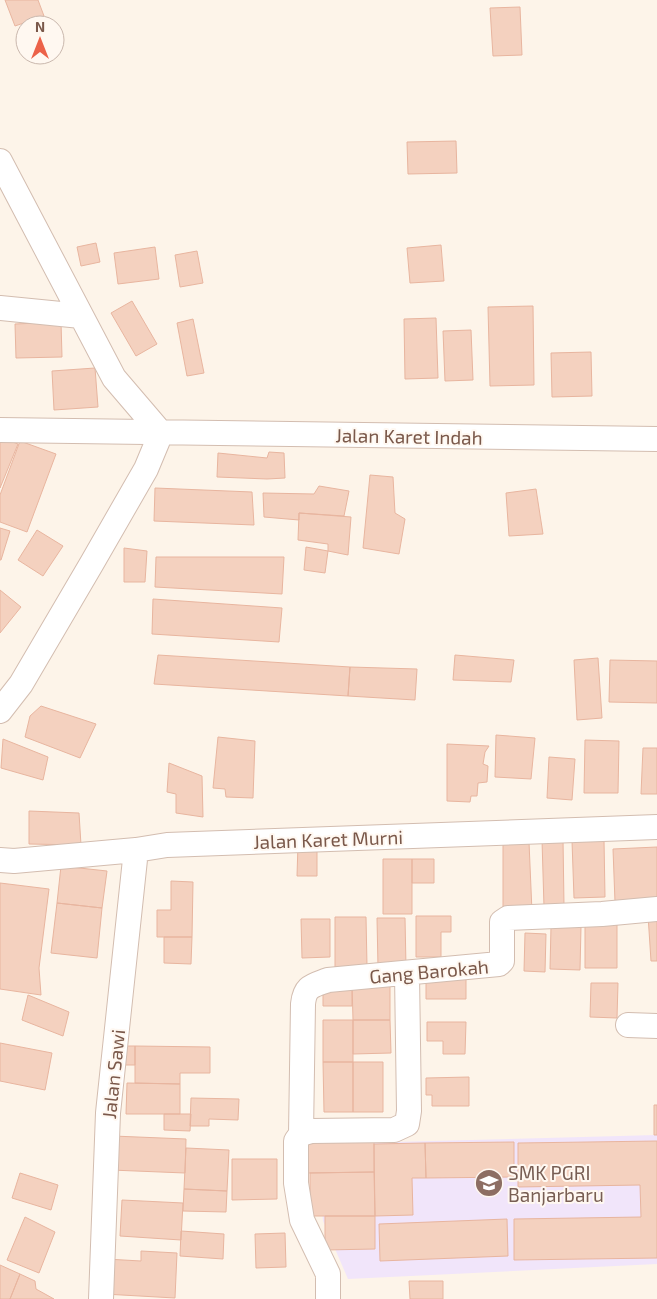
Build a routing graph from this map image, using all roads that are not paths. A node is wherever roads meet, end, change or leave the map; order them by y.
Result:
1 (0, 161) edge
2 (0, 308) edge
3 (81, 316) junction
4 (0, 430) edge
5 (161, 433) junction
6 (657, 438) edge
7 (0, 711) edge
8 (657, 827) edge
9 (136, 850) junction
10 (0, 860) edge
11 (657, 909) edge
12 (407, 974) junction
13 (628, 1025) dead end
14 (657, 1026) edge
15 (301, 1134) junction
16 (101, 1299) edge
17 (328, 1299) edge

1 - 3 street
2 - 3 street
3 - 5 street
4 - 5 street, Jalan Karet Indah
5 - 6 street, Jalan Karet Indah
5 - 7 street
8 - 9 street, Jalan Karet Murni
9 - 10 street, Jalan Karet Murni
9 - 16 street, Jalan Sawi
11 - 12 street, Gang Barokah
12 - 15 street, Gang Barokah
12 - 15 street
13 - 14 street
15 - 17 street

